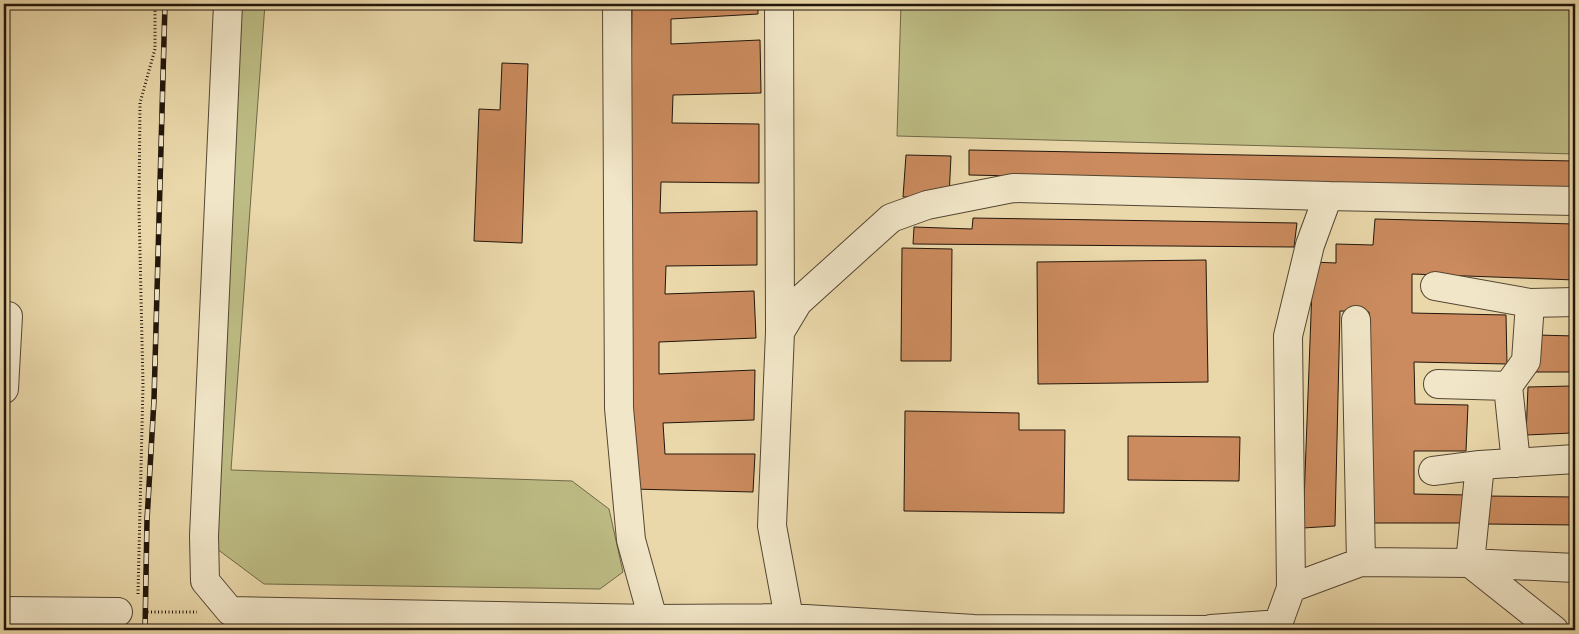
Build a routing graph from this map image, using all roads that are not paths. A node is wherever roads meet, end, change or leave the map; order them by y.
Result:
1 (228, 4) edge
2 (617, 4) edge
3 (779, 4) edge
4 (1328, 196) junction
5 (1575, 201) edge
6 (1435, 286) dead end
7 (1575, 302) edge
8 (1530, 303) junction
9 (8, 316) dead end
10 (1356, 320) dead end
11 (780, 332) junction
12 (1438, 384) dead end
13 (1508, 386) junction
14 (4, 389) edge
15 (1575, 459) edge
16 (1516, 463) junction
17 (1480, 465) junction
18 (1433, 471) dead end
19 (1361, 562) junction
20 (1470, 564) junction
21 (1575, 568) edge
22 (1291, 588) junction
23 (4, 611) edge
24 (128, 612) road end
25 (789, 618) junction
26 (653, 619) junction
27 (688, 624) edge
28 (1211, 630) edge
29 (1554, 630) edge

1 - 26 lane
2 - 26 lane
3 - 11 lane
4 - 5 lane
4 - 11 lane
4 - 22 lane
6 - 8 lane
7 - 8 lane
8 - 13 lane
9 - 14 lane
10 - 19 lane
11 - 25 lane
12 - 13 lane
13 - 16 lane
15 - 16 lane
16 - 17 lane
17 - 18 lane
17 - 20 lane
19 - 20 lane
19 - 22 lane
20 - 21 lane
20 - 29 lane
22 - 28 lane
23 - 24 lane
25 - 27 lane
25 - 28 lane
26 - 27 lane

